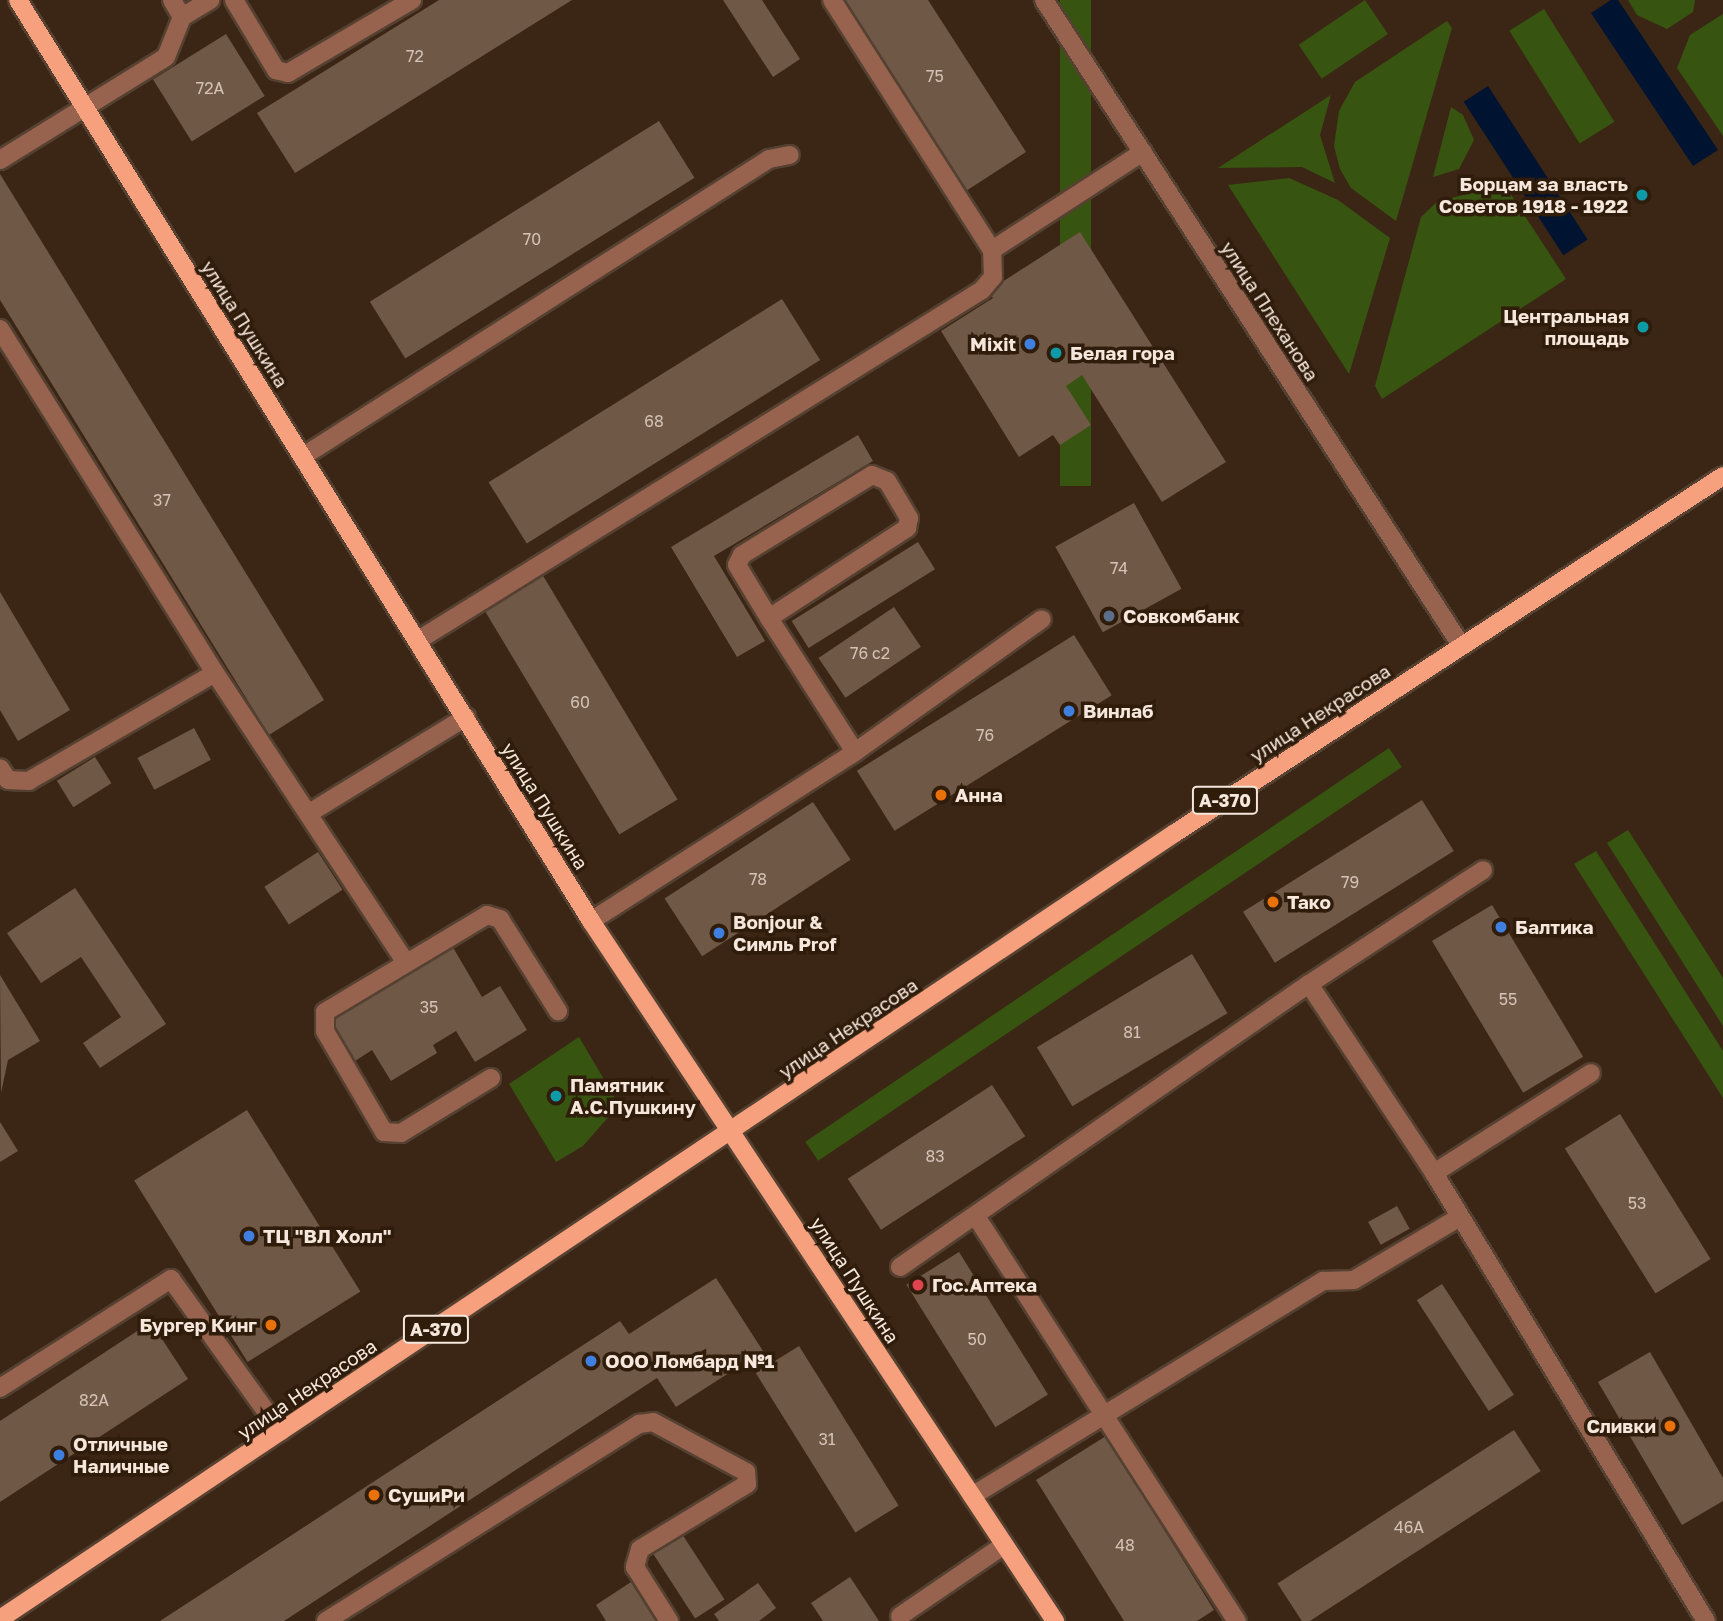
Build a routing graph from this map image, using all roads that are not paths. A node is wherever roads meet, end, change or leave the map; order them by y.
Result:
1 (18, 0) edge
2 (172, 0) edge
3 (209, 0) edge
4 (234, 0) edge
5 (412, 0) edge
6 (832, 0) edge
7 (1044, 0) edge
8 (182, 17) junction
9 (86, 106) junction
10 (1143, 152) junction
11 (790, 155) dead end
12 (0, 160) edge
13 (992, 250) junction
14 (0, 329) edge
15 (302, 457) junction
16 (1723, 475) edge
17 (769, 618) junction
18 (1041, 618) dead end
19 (417, 640) junction
20 (1461, 645) junction
21 (215, 673) junction
22 (466, 717) junction
23 (855, 752) junction
24 (0, 768) edge
25 (312, 812) junction
26 (1483, 870) dead end
27 (591, 921) junction
28 (407, 963) junction
29 (1309, 984) junction
30 (558, 1011) dead end
31 (1591, 1073) dead end
32 (491, 1078) dead end
33 (732, 1132) junction
34 (1434, 1173) junction
35 (1460, 1217) junction
36 (977, 1218) junction
37 (900, 1267) dead end
38 (0, 1388) edge
39 (1107, 1416) junction
40 (281, 1432) junction
41 (972, 1496) junction
42 (1004, 1545) junction
43 (900, 1616) dead end
44 (0, 1619) edge
45 (1051, 1619) edge
46 (326, 1621) edge
47 (669, 1621) edge
48 (1237, 1621) edge
49 (1706, 1621) edge

1 - 9 main road, улица Пушкина
2 - 8 street
3 - 8 street
4 - 5 street
6 - 13 street
7 - 10 street, улица Плеханова
8 - 9 street
9 - 12 street
9 - 15 main road, улица Пушкина
10 - 13 street
10 - 20 street, улица Плеханова
11 - 15 street
13 - 19 street
14 - 21 street
15 - 19 main road, улица Пушкина
16 - 20 main road, улица Некрасова / А-370
17 - 17 street
17 - 23 street
18 - 23 street
19 - 22 main road, улица Пушкина
20 - 33 main road, улица Некрасова / А-370
21 - 24 street
21 - 25 street
22 - 25 street
22 - 27 main road, улица Пушкина
23 - 27 street
25 - 28 street
26 - 29 street
27 - 33 main road, улица Пушкина
28 - 30 street
28 - 32 street
29 - 34 street
29 - 36 street
31 - 34 street
33 - 40 main road, улица Некрасова / А-370
33 - 41 main road, улица Пушкина
34 - 35 street
35 - 39 street
35 - 49 street
36 - 37 street
36 - 39 street
38 - 40 street
39 - 41 street
39 - 48 street
40 - 44 main road, улица Некрасова / А-370
41 - 42 main road, улица Пушкина
42 - 43 street
42 - 45 main road, улица Пушкина
46 - 47 street

